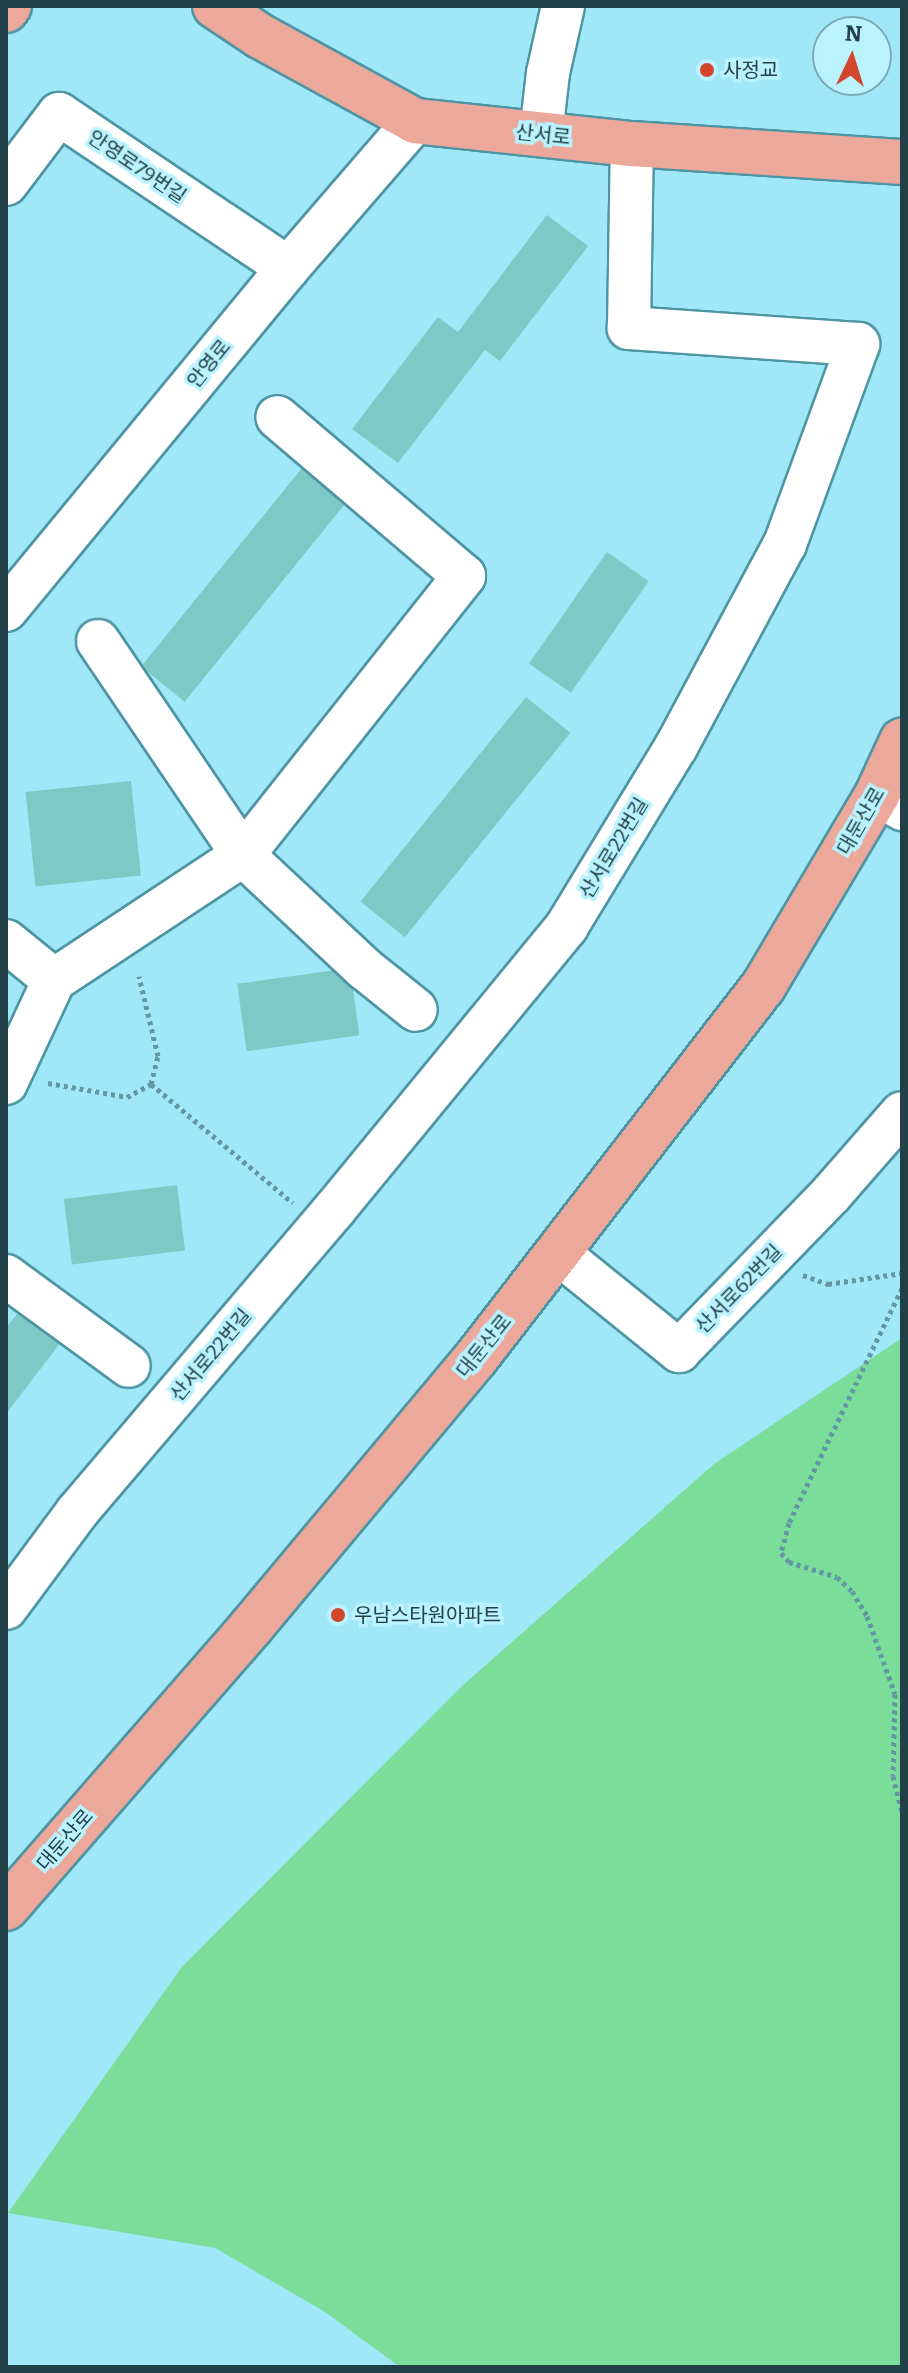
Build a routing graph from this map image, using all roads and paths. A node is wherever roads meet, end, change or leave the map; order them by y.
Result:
1 (215, 6) edge
2 (563, 6) edge
3 (415, 121) junction
4 (541, 134) junction
5 (632, 144) junction
6 (902, 162) edge
7 (6, 184) edge
8 (288, 268) junction
9 (277, 417) dead end
10 (6, 610) edge
11 (98, 641) dead end
12 (902, 741) edge
13 (890, 802) edge
14 (243, 855) junction
15 (6, 941) edge
16 (139, 976) dead end
17 (54, 980) junction
18 (416, 1010) dead end
19 (22, 1082) edge
20 (151, 1084) junction
21 (902, 1113) edge
22 (301, 1209) dead end
23 (558, 1253) junction
24 (772, 1254) junction
25 (902, 1273) edge
26 (6, 1276) edge
27 (902, 1288) edge
28 (129, 1366) dead end
29 (6, 1608) edge
30 (902, 1812) edge
31 (6, 1908) edge

1 - 3 main road, 산서로
2 - 4 street
3 - 4 main road, 산서로
3 - 8 street, 안영로
4 - 5 main road, 산서로
5 - 6 main road, 산서로
5 - 29 street, 산서로22번길
7 - 8 street, 안영로79번길
8 - 10 street, 안영로
9 - 14 street
11 - 14 street
12 - 13 main road, 대둔산로
13 - 23 main road, 대둔산로
14 - 17 street
14 - 18 street
15 - 17 street
16 - 20 path
17 - 19 street
19 - 20 path
20 - 22 path
21 - 24 street, 산서로62번길
23 - 24 street, 산서로62번길
23 - 31 main road, 대둔산로
24 - 25 path
26 - 28 street
27 - 30 path

